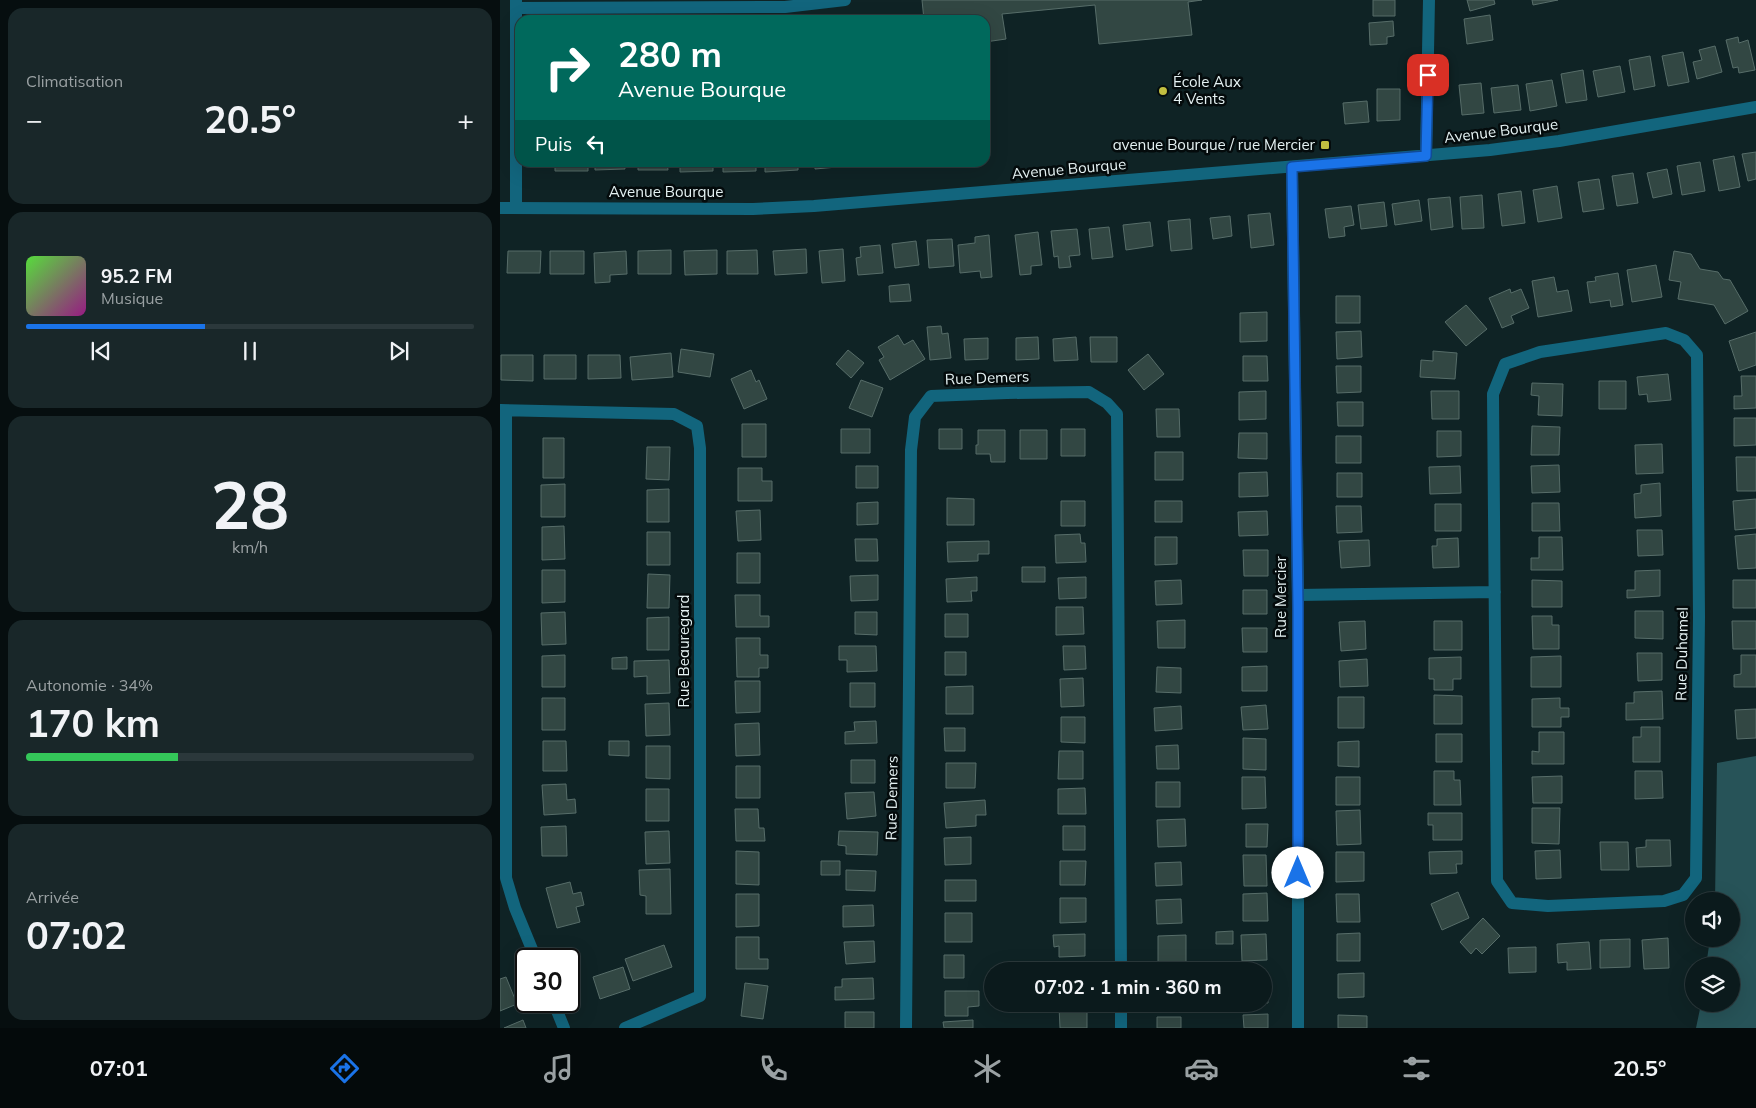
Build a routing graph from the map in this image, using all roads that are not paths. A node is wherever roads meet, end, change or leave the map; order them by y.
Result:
1 (846, 0) edge
2 (1429, 0) edge
3 (516, 4) edge
4 (1756, 106) edge
5 (1426, 156) junction
6 (516, 167) edge
7 (1292, 167) junction
8 (500, 208) edge
9 (516, 208) junction
10 (503, 410) edge
11 (1494, 592) junction
12 (1298, 595) junction
13 (531, 948) edge
14 (1121, 962) edge
15 (1121, 1012) edge
16 (558, 1013) edge
17 (564, 1028) edge
18 (625, 1028) edge
19 (906, 1028) edge
20 (1121, 1028) edge
21 (1298, 1028) edge

1 - 3 street
2 - 5 street
4 - 5 street, Avenue Bourque
5 - 7 street, Avenue Bourque
6 - 9 street
7 - 9 street, Avenue Bourque
7 - 12 street, Rue Mercier
8 - 9 street, Avenue Bourque
10 - 13 street
10 - 18 street, Rue Beauregard
11 - 11 street, Rue Duhamel
11 - 12 street
12 - 21 street, Rue Mercier
14 - 19 street, Rue Demers
15 - 20 street
16 - 17 street

